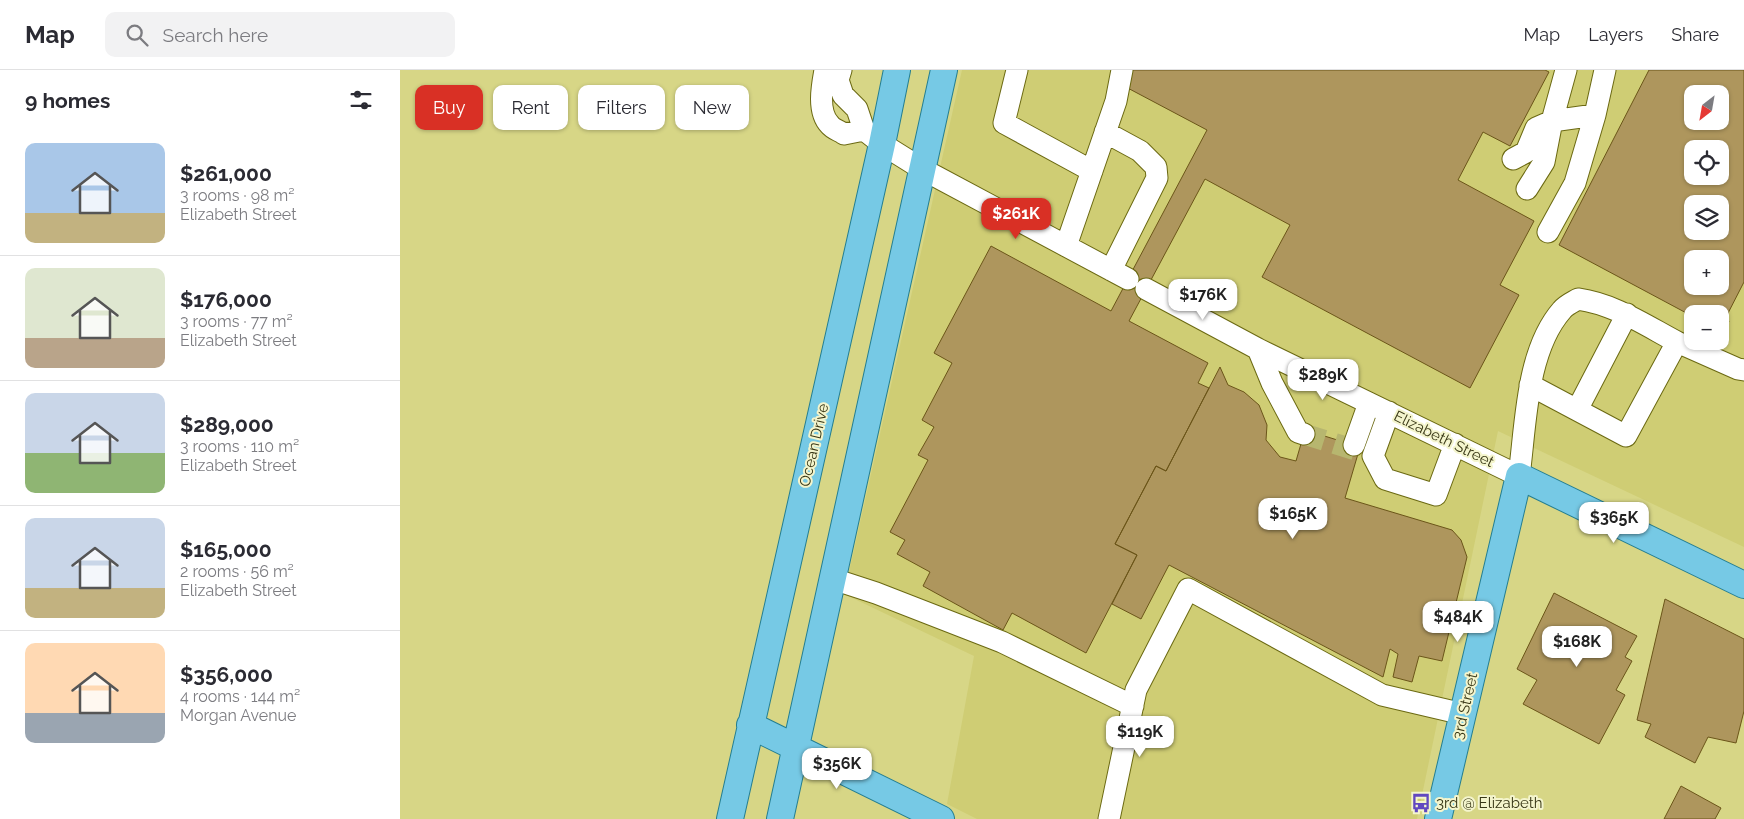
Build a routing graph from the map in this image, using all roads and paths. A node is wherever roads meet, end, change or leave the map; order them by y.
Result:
1 (825, 70) edge
2 (841, 70) edge
3 (896, 70) edge
4 (944, 70) edge
5 (1017, 70) edge
6 (1122, 70) edge
7 (1566, 70) edge
8 (1606, 70) edge
9 (843, 95) junction
10 (823, 112) junction
11 (1596, 115) junction
12 (1552, 121) junction
13 (1106, 132) junction
14 (873, 137) junction
15 (1513, 159) dead end
16 (922, 169) junction
17 (1092, 171) junction
18 (1527, 189) dead end
19 (1548, 232) dead end
20 (1066, 246) junction
21 (1146, 289) dead end
22 (1627, 314) junction
23 (1677, 342) junction
24 (1258, 349) junction
25 (1744, 370) edge
26 (1530, 385) junction
27 (1369, 403) junction
28 (1577, 410) junction
29 (1389, 412) junction
30 (1304, 434) tunnel mouth
31 (1455, 444) junction
32 (1362, 451) junction
33 (1519, 476) junction
34 (833, 579) junction
35 (1738, 579) edge
36 (1134, 698) junction
37 (1463, 714) junction
38 (750, 725) junction
39 (796, 747) junction
40 (730, 819) edge
41 (780, 819) edge
42 (941, 819) edge
43 (1109, 819) edge
44 (1438, 819) edge

1 - 10 street
2 - 9 street
3 - 14 main road, Ocean Drive
4 - 16 main road
5 - 17 street
6 - 13 street
7 - 12 street
8 - 11 street
9 - 10 street
9 - 14 street
10 - 14 street
11 - 12 street
11 - 19 street
12 - 15 street
12 - 18 street
13 - 17 street
13 - 20 street
14 - 16 street
14 - 38 main road, Ocean Drive
16 - 20 street
16 - 34 main road
17 - 20 street
21 - 24 street, Elizabeth Street
22 - 23 street
22 - 26 street
22 - 28 street
23 - 25 street
23 - 28 street
24 - 27 street, Elizabeth Street
24 - 30 street
26 - 28 street
26 - 33 street
27 - 29 street, Elizabeth Street
27 - 32 street
29 - 31 street, Elizabeth Street
29 - 32 street
31 - 32 street
31 - 33 street, Elizabeth Street
33 - 35 main road, Elizabeth Street
33 - 37 main road, 3rd Street
34 - 36 street
34 - 39 main road
36 - 37 street
36 - 43 street
37 - 44 main road, 3rd Street
38 - 39 main road
38 - 40 main road, Ocean Drive
39 - 41 main road
39 - 42 main road

